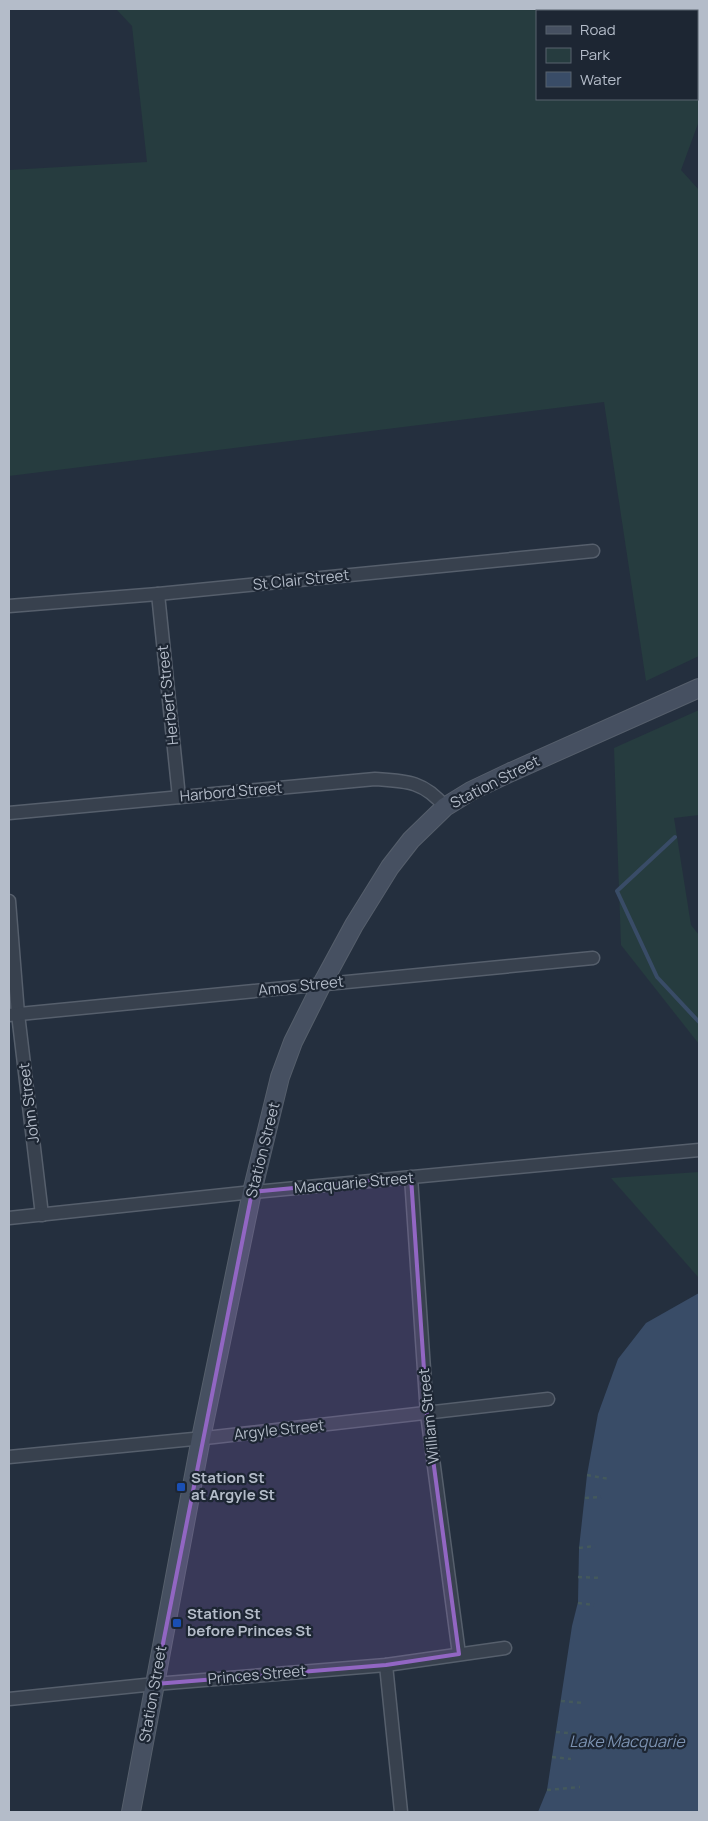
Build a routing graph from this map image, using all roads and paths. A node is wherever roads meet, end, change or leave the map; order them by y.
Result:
1 (593, 551) dead end
2 (158, 594) junction
3 (9, 606) edge
4 (699, 688) edge
5 (179, 797) junction
6 (445, 807) junction
7 (9, 813) edge
8 (9, 901) edge
9 (593, 958) dead end
10 (322, 984) junction
11 (14, 1015) edge
12 (699, 1150) edge
13 (411, 1177) junction
14 (252, 1192) junction
15 (42, 1216) junction
16 (9, 1218) edge
17 (548, 1400) dead end
18 (427, 1414) junction
19 (201, 1438) junction
20 (9, 1457) edge
21 (587, 1476) dead end
22 (609, 1479) dead end
23 (602, 1497) dead end
24 (585, 1498) dead end
25 (595, 1546) dead end
26 (579, 1548) dead end
27 (578, 1577) dead end
28 (601, 1578) dead end
29 (578, 1602) dead end
30 (594, 1605) dead end
31 (505, 1648) dead end
32 (458, 1654) junction
33 (386, 1665) junction
34 (155, 1684) junction
35 (9, 1699) edge
36 (561, 1701) dead end
37 (583, 1703) dead end
38 (556, 1732) dead end
39 (579, 1734) dead end
40 (552, 1758) dead end
41 (571, 1759) dead end
42 (580, 1787) dead end
43 (547, 1790) dead end
44 (131, 1812) edge
45 (401, 1812) edge

1 - 2 street, St Clair Street
2 - 3 street, St Clair Street
2 - 5 street, Herbert Street
4 - 6 street, Station Street
5 - 6 street, Harbord Street
5 - 7 street, Harbord Street
6 - 10 street, Station Street
8 - 11 street, John Street
9 - 10 street, Amos Street
10 - 11 street, Amos Street
10 - 14 street, Station Street
11 - 15 street, John Street
12 - 13 street, Macquarie Street
13 - 14 street, Macquarie Street
13 - 18 street, William Street
14 - 15 street, Macquarie Street
14 - 19 street, Station Street
15 - 16 street, Macquarie Street
17 - 18 street, Argyle Street
18 - 19 street, Argyle Street
18 - 32 street, William Street
19 - 20 street, Argyle Street
19 - 34 street, Station Street
21 - 22 path
23 - 24 path
25 - 26 path
27 - 28 path
29 - 30 path
31 - 32 street, Princes Street
32 - 33 street, Princes Street
33 - 34 street, Princes Street
33 - 45 street
34 - 35 street, Princes Street
34 - 44 street, Station Street
36 - 37 path
38 - 39 path
40 - 41 path
42 - 43 path

